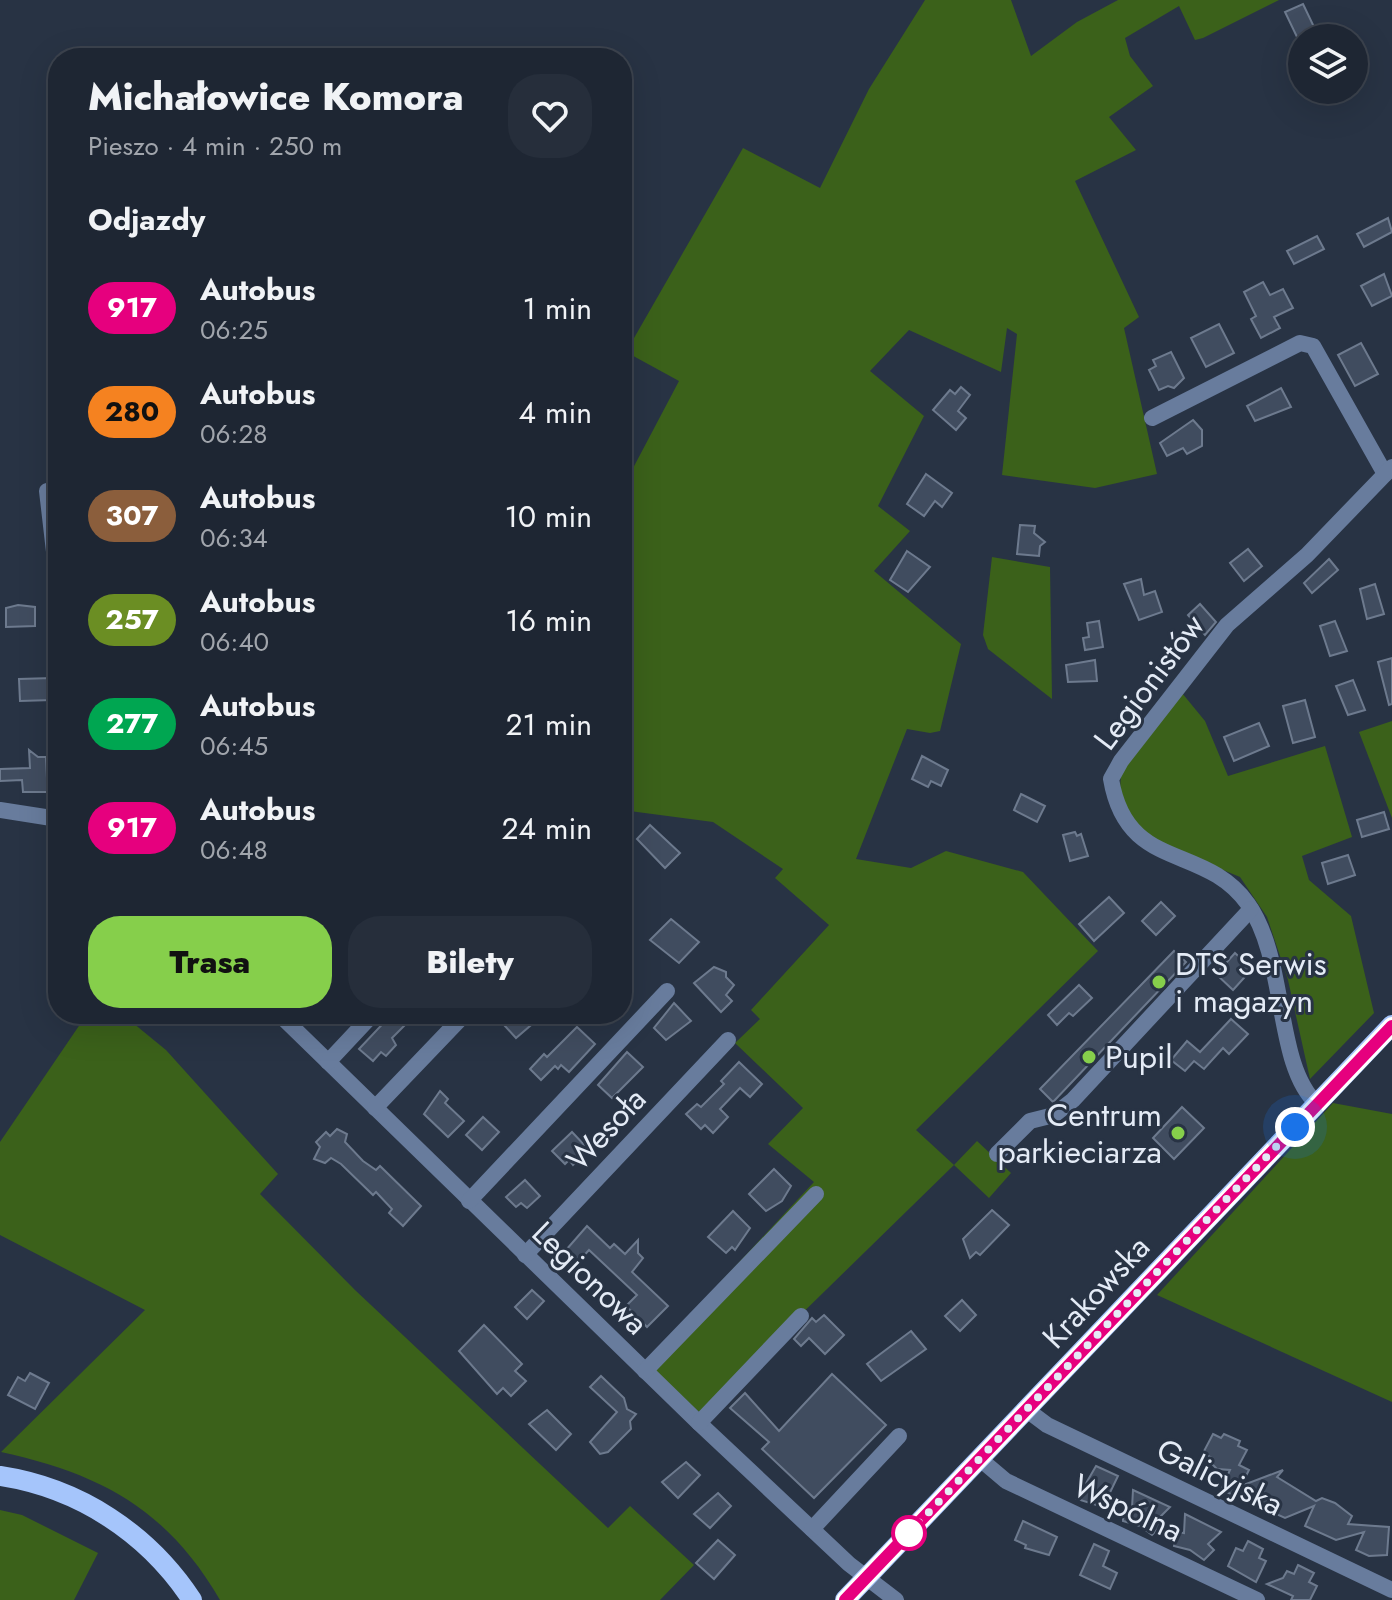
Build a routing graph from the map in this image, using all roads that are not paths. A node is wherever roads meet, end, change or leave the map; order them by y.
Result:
1 (1152, 418) dead end
2 (1388, 471) edge
3 (47, 491) dead end
4 (48, 500) edge
5 (0, 810) edge
6 (48, 817) edge
7 (1251, 909) junction
8 (667, 991) dead end
9 (289, 1024) edge
10 (364, 1024) edge
11 (455, 1024) edge
12 (1392, 1025) edge
13 (728, 1040) dead end
14 (328, 1062) junction
15 (1317, 1104) junction
16 (375, 1108) junction
17 (997, 1154) dead end
18 (816, 1194) dead end
19 (469, 1201) junction
20 (525, 1255) junction
21 (801, 1316) dead end
22 (645, 1371) junction
23 (1027, 1410) junction
24 (699, 1423) junction
25 (899, 1436) dead end
26 (980, 1459) junction
27 (0, 1476) edge
28 (812, 1529) junction
29 (866, 1578) junction
30 (1392, 1590) edge
31 (192, 1600) edge
32 (845, 1600) edge
33 (896, 1600) edge
34 (1257, 1600) edge

1 - 2 street
2 - 7 street, Legionistów
3 - 4 street
5 - 6 street
7 - 15 street, Legionistów
7 - 17 street
8 - 19 street
9 - 14 street, Legionowa
10 - 14 street
11 - 16 street
12 - 15 main road, Krakowska
13 - 20 street, Wesoła
14 - 16 street, Legionowa
15 - 23 main road, Krakowska
16 - 19 street, Legionowa
18 - 22 street
19 - 20 street, Legionowa
20 - 22 street, Legionowa
21 - 24 street
22 - 24 street, Legionowa
23 - 26 main road, Krakowska
23 - 30 street, Galicyjska
24 - 28 street, Legionowa
25 - 28 street
26 - 29 main road, Krakowska
26 - 34 street, Wspólna
27 - 31 main road
28 - 29 street, Legionowa
29 - 32 main road, Krakowska
29 - 33 street, Legionowa

